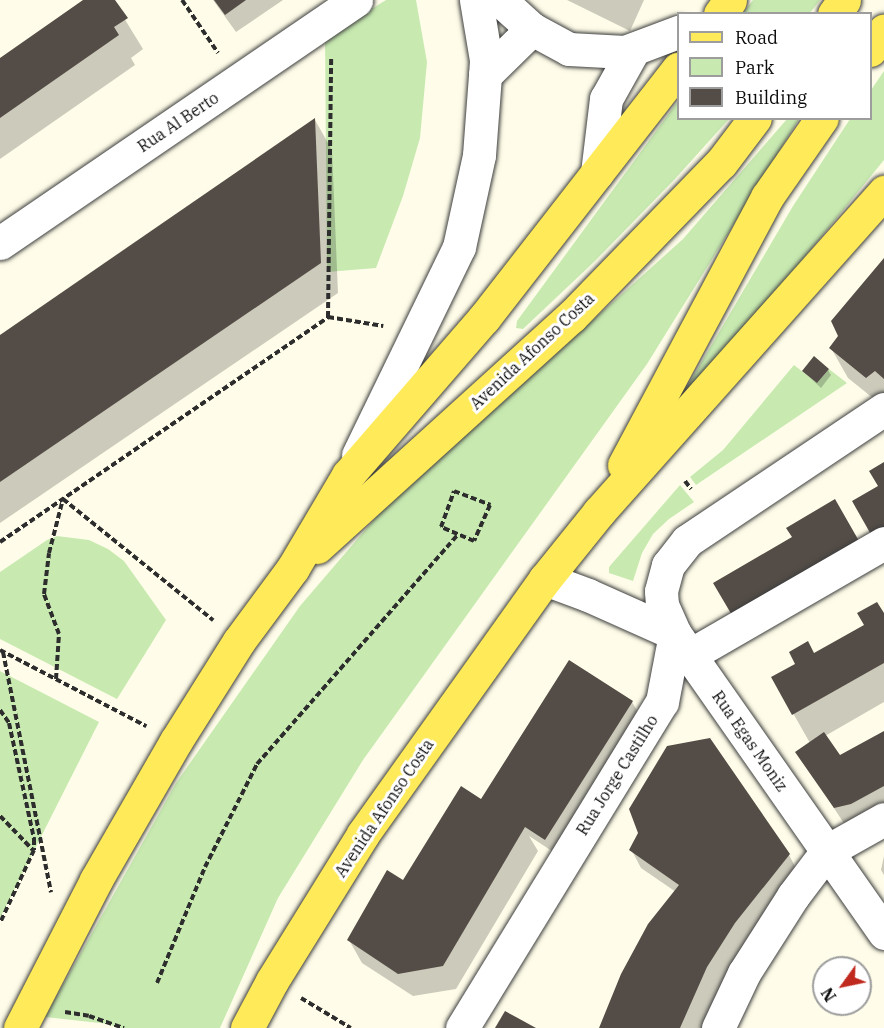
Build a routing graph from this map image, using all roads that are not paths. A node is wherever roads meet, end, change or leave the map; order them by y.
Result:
1 (476, 0) edge
2 (500, 0) edge
3 (728, 0) edge
4 (344, 8) edge
5 (710, 12) edge
6 (532, 29) junction
7 (884, 31) edge
8 (677, 32) edge
9 (872, 47) edge
10 (634, 49) junction
11 (677, 70) edge
12 (485, 75) junction
13 (753, 120) edge
14 (821, 120) edge
15 (597, 173) junction
16 (884, 192) edge
17 (0, 243) edge
18 (884, 409) edge
19 (348, 475) junction
20 (599, 512) junction
21 (884, 543) edge
22 (293, 568) junction
23 (545, 579) junction
24 (682, 644) junction
25 (884, 819) edge
26 (827, 851) junction
27 (884, 933) edge
28 (20, 1028) edge
29 (247, 1028) edge
30 (462, 1028) edge
31 (718, 1028) edge

1 - 12 street
2 - 6 street
3 - 5 street
4 - 17 street, Rua Al Berto
6 - 10 street
6 - 12 street
7 - 9 main road
8 - 10 street
10 - 15 street
11 - 15 main road, Avenida Afonso Costa
12 - 19 street
13 - 22 main road, Avenida Afonso Costa
14 - 20 main road, Avenida Afonso Costa
15 - 19 main road, Avenida Afonso Costa
16 - 20 main road, Avenida Afonso Costa
18 - 24 street, Rua Egas Moniz
19 - 22 main road, Avenida Afonso Costa
20 - 23 main road, Avenida Afonso Costa
21 - 24 street
22 - 28 main road, Avenida Afonso Costa
23 - 24 street
23 - 29 main road, Avenida Afonso Costa
24 - 26 street, Rua Egas Moniz
24 - 30 street, Rua Jorge Castilho
25 - 26 street
26 - 27 street, Rua Egas Moniz
26 - 31 street

